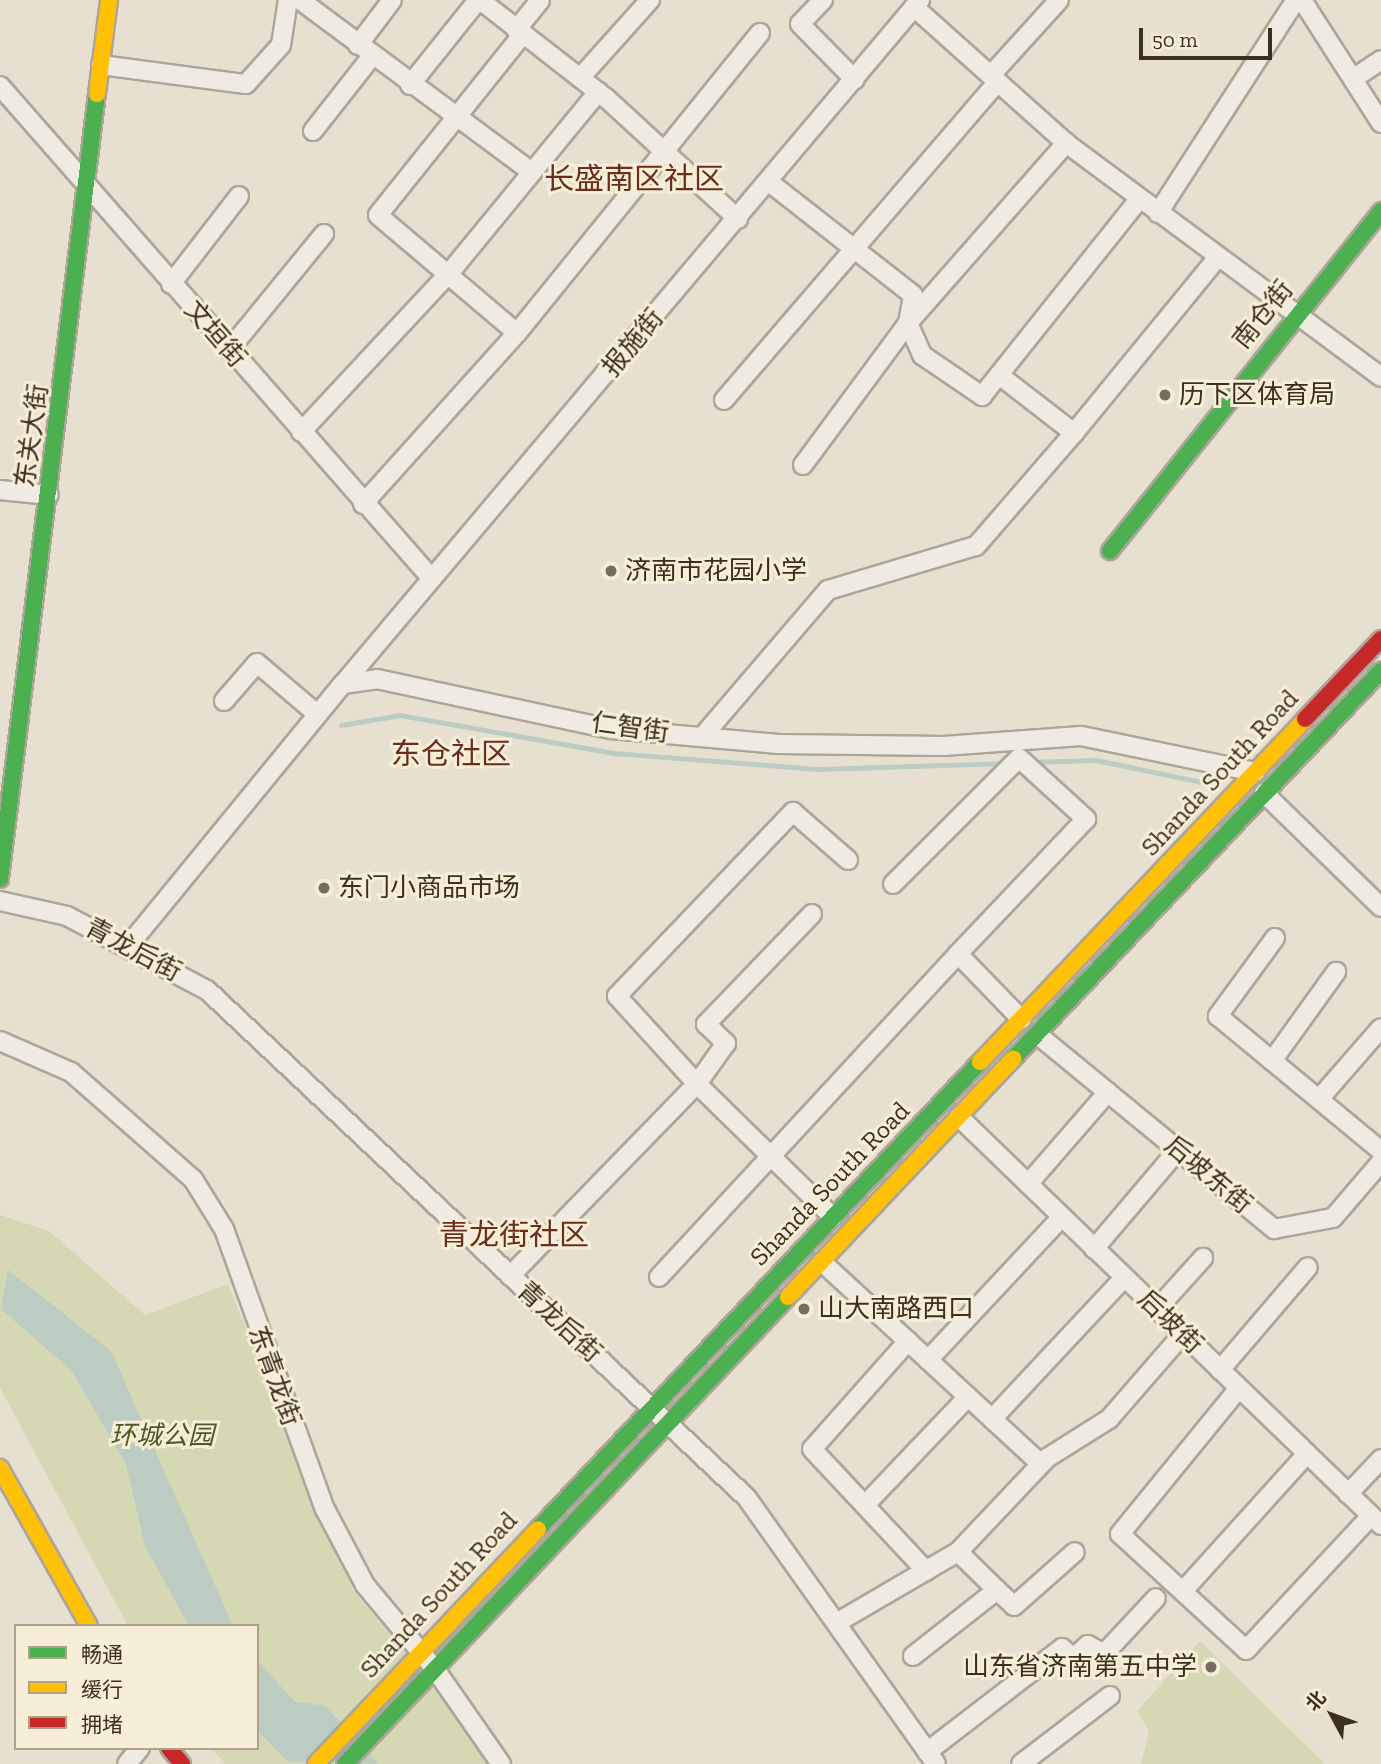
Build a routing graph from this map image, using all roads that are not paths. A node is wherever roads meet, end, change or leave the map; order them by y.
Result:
1 (109, 0) edge
2 (288, 0) edge
3 (300, 0) edge
4 (392, 0) edge
5 (479, 0) edge
6 (540, 0) edge
7 (650, 0) edge
8 (823, 0) edge
9 (1059, 0) edge
10 (1304, 1) edge
11 (917, 3) edge
12 (519, 32) junction
13 (760, 33) dead end
14 (365, 50) junction
15 (1381, 60) edge
16 (101, 65) junction
17 (580, 78) junction
18 (994, 78) junction
19 (1353, 79) junction
20 (855, 80) junction
21 (410, 85) junction
22 (1, 89) edge
23 (598, 92) junction
24 (455, 120) junction
25 (1381, 123) edge
26 (313, 131) dead end
27 (1066, 143) junction
28 (664, 150) junction
29 (532, 172) junction
30 (769, 182) junction
31 (88, 191) junction
32 (239, 196) dead end
33 (1139, 199) junction
34 (1381, 211) edge
35 (1158, 213) junction
36 (738, 219) junction
37 (324, 234) dead end
38 (855, 248) junction
39 (1217, 258) junction
40 (451, 271) junction
41 (171, 284) junction
42 (1293, 316) junction
43 (908, 323) junction
44 (517, 333) junction
45 (229, 350) junction
46 (999, 375) junction
47 (1381, 377) edge
48 (723, 400) dead end
49 (302, 432) junction
50 (1074, 433) junction
51 (803, 466) dead end
52 (0, 490) edge
53 (49, 495) junction
54 (363, 504) junction
55 (1110, 551) dead end
56 (432, 579) junction
57 (1381, 639) edge
58 (1381, 671) edge
59 (343, 684) junction
60 (224, 701) dead end
61 (317, 714) junction
62 (702, 737) junction
63 (1255, 772) junction
64 (1264, 793) junction
65 (6, 800) edge
66 (848, 860) dead end
67 (0, 879) edge
68 (893, 884) dead end
69 (0, 901) edge
70 (1381, 907) edge
71 (813, 914) dead end
72 (1275, 938) dead end
73 (129, 945) junction
74 (958, 954) junction
75 (1336, 972) dead end
76 (1021, 1019) junction
77 (1381, 1028) edge
78 (1038, 1035) junction
79 (0, 1041) edge
80 (1272, 1061) junction
81 (697, 1084) junction
82 (1108, 1092) junction
83 (1319, 1100) junction
84 (959, 1117) junction
85 (1178, 1150) junction
86 (1381, 1151) edge
87 (768, 1155) junction
88 (1381, 1162) edge
89 (1028, 1184) junction
90 (833, 1217) junction
91 (1062, 1217) junction
92 (1094, 1249) junction
93 (1203, 1258) dead end
94 (822, 1262) junction
95 (1308, 1267) dead end
96 (510, 1276) junction
97 (659, 1277) dead end
98 (1124, 1278) junction
99 (1157, 1309) junction
100 (1182, 1334) junction
101 (908, 1341) junction
102 (928, 1360) junction
103 (1220, 1370) junction
104 (1236, 1393) dead end
105 (968, 1397) junction
106 (651, 1408) junction
107 (992, 1419) junction
108 (667, 1422) junction
109 (1307, 1454) junction
110 (1381, 1459) edge
111 (1041, 1464) junction
112 (0, 1468) edge
113 (1349, 1494) junction
114 (865, 1505) junction
115 (1376, 1520) edge
116 (958, 1552) junction
117 (1075, 1552) dead end
118 (926, 1571) junction
119 (997, 1590) junction
120 (1183, 1591) junction
121 (1156, 1598) dead end
122 (838, 1622) junction
123 (88, 1624) edge
124 (416, 1654) junction
125 (913, 1656) dead end
126 (431, 1672) junction
127 (1110, 1696) dead end
128 (138, 1750) edge
129 (171, 1750) edge
130 (932, 1758) edge
131 (127, 1764) edge
132 (182, 1764) edge
133 (316, 1764) edge
134 (345, 1764) edge
135 (501, 1764) edge
136 (1021, 1764) edge

1 - 16 main road, 东关大街
2 - 16 street
3 - 14 street
4 - 14 street
5 - 12 street
5 - 21 street
6 - 12 street
7 - 17 street
8 - 20 street
9 - 18 street
10 - 19 street
10 - 35 street
11 - 18 street
11 - 20 street, 报施街
12 - 17 street
12 - 24 street
13 - 28 street
14 - 21 street
14 - 26 street
15 - 19 street
16 - 31 main road, 东关大街
17 - 23 street
18 - 27 street
18 - 38 street
19 - 25 street
20 - 30 street, 报施街
21 - 24 street
22 - 31 street, 文垣街
23 - 28 street
23 - 29 street
24 - 29 street
24 - 40 street
27 - 33 street
27 - 43 street
28 - 36 street
28 - 44 street
29 - 40 street
30 - 36 street, 报施街
30 - 38 street
31 - 41 street, 文垣街
31 - 53 main road, 东关大街
32 - 41 street
33 - 35 street
33 - 46 street
34 - 42 main road, 南仓街
35 - 39 street
36 - 56 street, 报施街
37 - 45 street
38 - 43 street
38 - 48 street
39 - 42 street
39 - 50 street
40 - 44 street
40 - 49 street
41 - 45 street, 文垣街
42 - 47 street
42 - 55 main road, 南仓街
43 - 46 street
43 - 51 street
44 - 54 street
45 - 49 street, 文垣街
46 - 50 street
49 - 54 street, 文垣街
50 - 62 street
52 - 53 street
53 - 65 main road, 东关大街
54 - 56 street, 文垣街
56 - 59 street, 报施街
57 - 63 main road, Shanda South Road
58 - 64 main road, Shanda South Road
59 - 61 street
59 - 62 street, 仁智街
60 - 61 street
61 - 73 street
62 - 63 street, 仁智街
63 - 76 main road, Shanda South Road
64 - 70 street
64 - 78 main road, Shanda South Road
65 - 67 main road, 东关大街
66 - 81 street
68 - 74 street
69 - 73 street, 青龙后街
71 - 81 street
72 - 80 street
73 - 96 street, 青龙后街
74 - 76 street
74 - 87 street
75 - 80 street
76 - 90 main road, Shanda South Road
77 - 83 street
78 - 82 street, 后坡东街
78 - 84 main road, Shanda South Road
79 - 124 street, 东青龙街
80 - 83 street
81 - 87 street
81 - 96 street
82 - 85 street, 后坡东街
82 - 89 street
83 - 86 street
84 - 89 street, 后坡街
84 - 94 main road, Shanda South Road
85 - 88 street, 后坡东街
85 - 92 street
87 - 90 street
87 - 97 street
89 - 91 street, 后坡街
90 - 106 main road, Shanda South Road
91 - 92 street, 后坡街
91 - 102 street
92 - 98 street, 后坡街
93 - 99 street
94 - 101 street
94 - 108 main road, Shanda South Road
95 - 103 street
96 - 106 street, 青龙后街
98 - 99 street, 后坡街
98 - 107 street
99 - 100 street, 后坡街
100 - 103 street, 后坡街
100 - 111 street
101 - 102 street
101 - 114 street
102 - 105 street
103 - 109 street, 后坡街
104 - 120 street
105 - 107 street
105 - 114 street
106 - 108 street, 青龙后街
106 - 124 main road, Shanda South Road
107 - 111 street
108 - 122 street, 青龙后街
108 - 126 main road, Shanda South Road
109 - 113 street, 后坡街
109 - 120 street
110 - 113 street
111 - 116 street
112 - 123 main road
113 - 115 street, 后坡街
114 - 118 street
115 - 120 street
116 - 118 street
116 - 119 street
117 - 119 street
118 - 122 street
119 - 125 street
121 - 130 street
122 - 130 street, 青龙后街
124 - 126 street, 东青龙街
124 - 133 main road, Shanda South Road
126 - 134 main road, Shanda South Road
126 - 135 street, 东青龙街
127 - 136 street
128 - 131 street
129 - 132 main road

